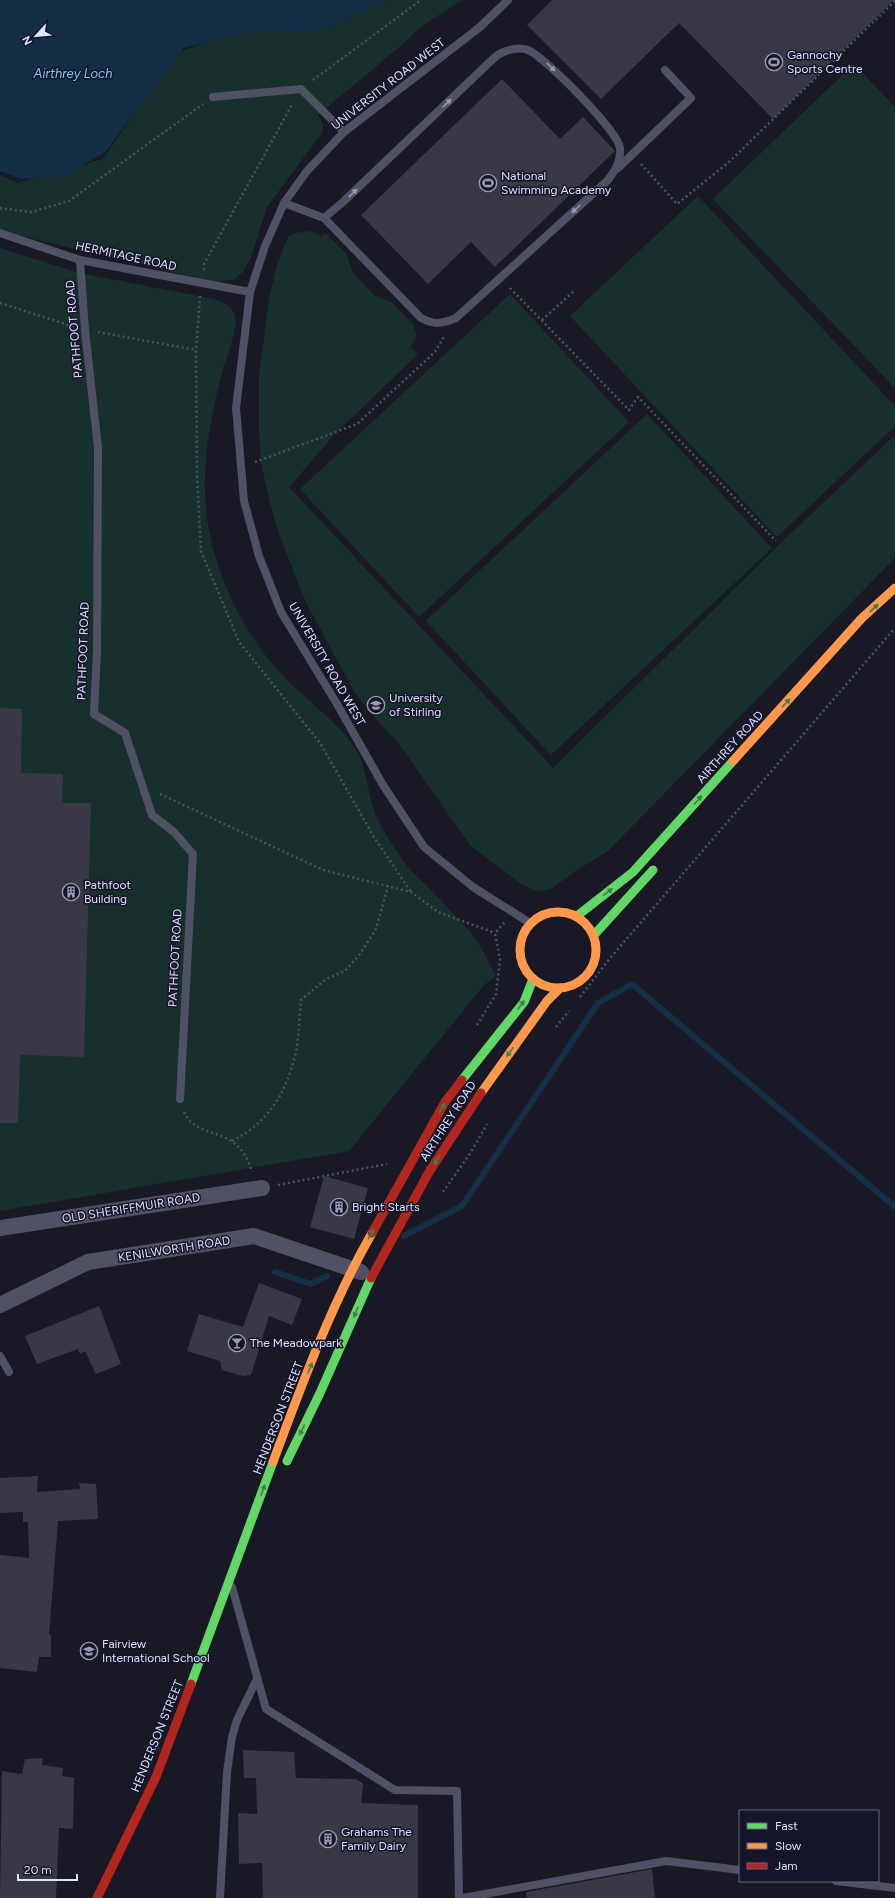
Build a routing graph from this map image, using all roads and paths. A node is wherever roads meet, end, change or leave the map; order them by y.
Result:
1 (421, 0) edge
2 (508, 0) edge
3 (895, 1) edge
4 (665, 70) dead end
5 (301, 89) junction
6 (213, 97) joint
7 (344, 132) junction
8 (632, 155) junction
9 (618, 168) junction
10 (284, 203) junction
11 (0, 208) edge
12 (324, 218) junction
13 (0, 233) edge
14 (80, 260) junction
15 (500, 277) junction
16 (574, 291) dead end
17 (250, 292) junction
18 (0, 303) edge
19 (456, 318) junction
20 (542, 320) junction
21 (85, 330) junction
22 (196, 350) dead end
23 (241, 467) junction
24 (776, 541) dead end
25 (895, 588) edge
26 (895, 594) edge
27 (883, 612) dead end
28 (895, 628) edge
29 (144, 786) junction
30 (658, 865) dead end
31 (388, 886) junction
32 (513, 912) junction
33 (577, 916) junction
34 (530, 923) junction
35 (495, 933) junction
36 (594, 935) junction
37 (534, 980) junction
38 (560, 988) junction
39 (577, 1000) dead end
40 (573, 1006) dead end
41 (476, 1027) dead end
42 (553, 1030) dead end
43 (180, 1099) dead end
44 (183, 1110) dead end
45 (490, 1117) dead end
46 (232, 1141) junction
47 (411, 1160) junction
48 (258, 1183) junction
49 (440, 1196) dead end
50 (0, 1228) edge
51 (352, 1268) junction
52 (372, 1276) junction
53 (0, 1305) edge
54 (0, 1356) edge
55 (9, 1372) dead end
56 (282, 1471) dead end
57 (272, 1493) dead end
58 (230, 1579) junction
59 (257, 1679) junction
60 (739, 1870) edge
61 (844, 1882) edge
62 (895, 1888) edge
63 (97, 1898) edge
64 (220, 1898) edge
65 (459, 1898) edge
66 (462, 1898) edge

1 - 5 path
2 - 7 lane, UNIVERSITY ROAD WEST
3 - 8 path
4 - 8 lane
5 - 6 lane
5 - 7 lane
6 - 11 path
7 - 10 lane, UNIVERSITY ROAD WEST
8 - 9 lane
12 -> 9 lane
9 -> 15 lane
10 - 12 lane
10 - 17 lane, UNIVERSITY ROAD WEST
12 - 19 lane
13 - 14 lane, HERMITAGE ROAD
14 - 17 lane, HERMITAGE ROAD
14 - 21 lane, PATHFOOT ROAD
15 - 19 lane
15 - 20 path
16 - 20 path
17 - 23 lane, UNIVERSITY ROAD WEST
18 - 21 path
19 - 23 path
20 - 24 path
21 - 22 path
21 - 29 lane, PATHFOOT ROAD
23 - 32 lane, UNIVERSITY ROAD WEST
33 -> 25 main road, AIRTHREY ROAD
26 - 27 main road
28 - 39 path
29 - 31 path
29 - 43 lane, PATHFOOT ROAD
30 - 36 main road
31 - 35 path
31 - 46 path
32 - 34 lane, UNIVERSITY ROAD WEST
32 - 35 path
33 - 34 main road
33 - 36 main road
34 - 37 main road
35 - 41 path
36 - 38 main road
37 - 38 main road
47 -> 37 main road, AIRTHREY ROAD
38 -> 52 main road, AIRTHREY ROAD
40 - 42 path
44 - 46 path
45 - 49 path
46 - 48 path
47 - 48 path
51 -> 47 main road, AIRTHREY ROAD
48 - 50 street, OLD SHERIFFMUIR ROAD
51 - 52 street, KENILWORTH ROAD
51 - 53 street, KENILWORTH ROAD
58 -> 51 main road, HENDERSON STREET
52 -> 56 main road, HENDERSON STREET
54 - 55 lane
57 - 58 main road, HENDERSON STREET
58 - 59 lane
58 - 63 main road, HENDERSON STREET
59 - 64 lane
59 - 65 lane
60 - 66 lane
61 - 62 lane

